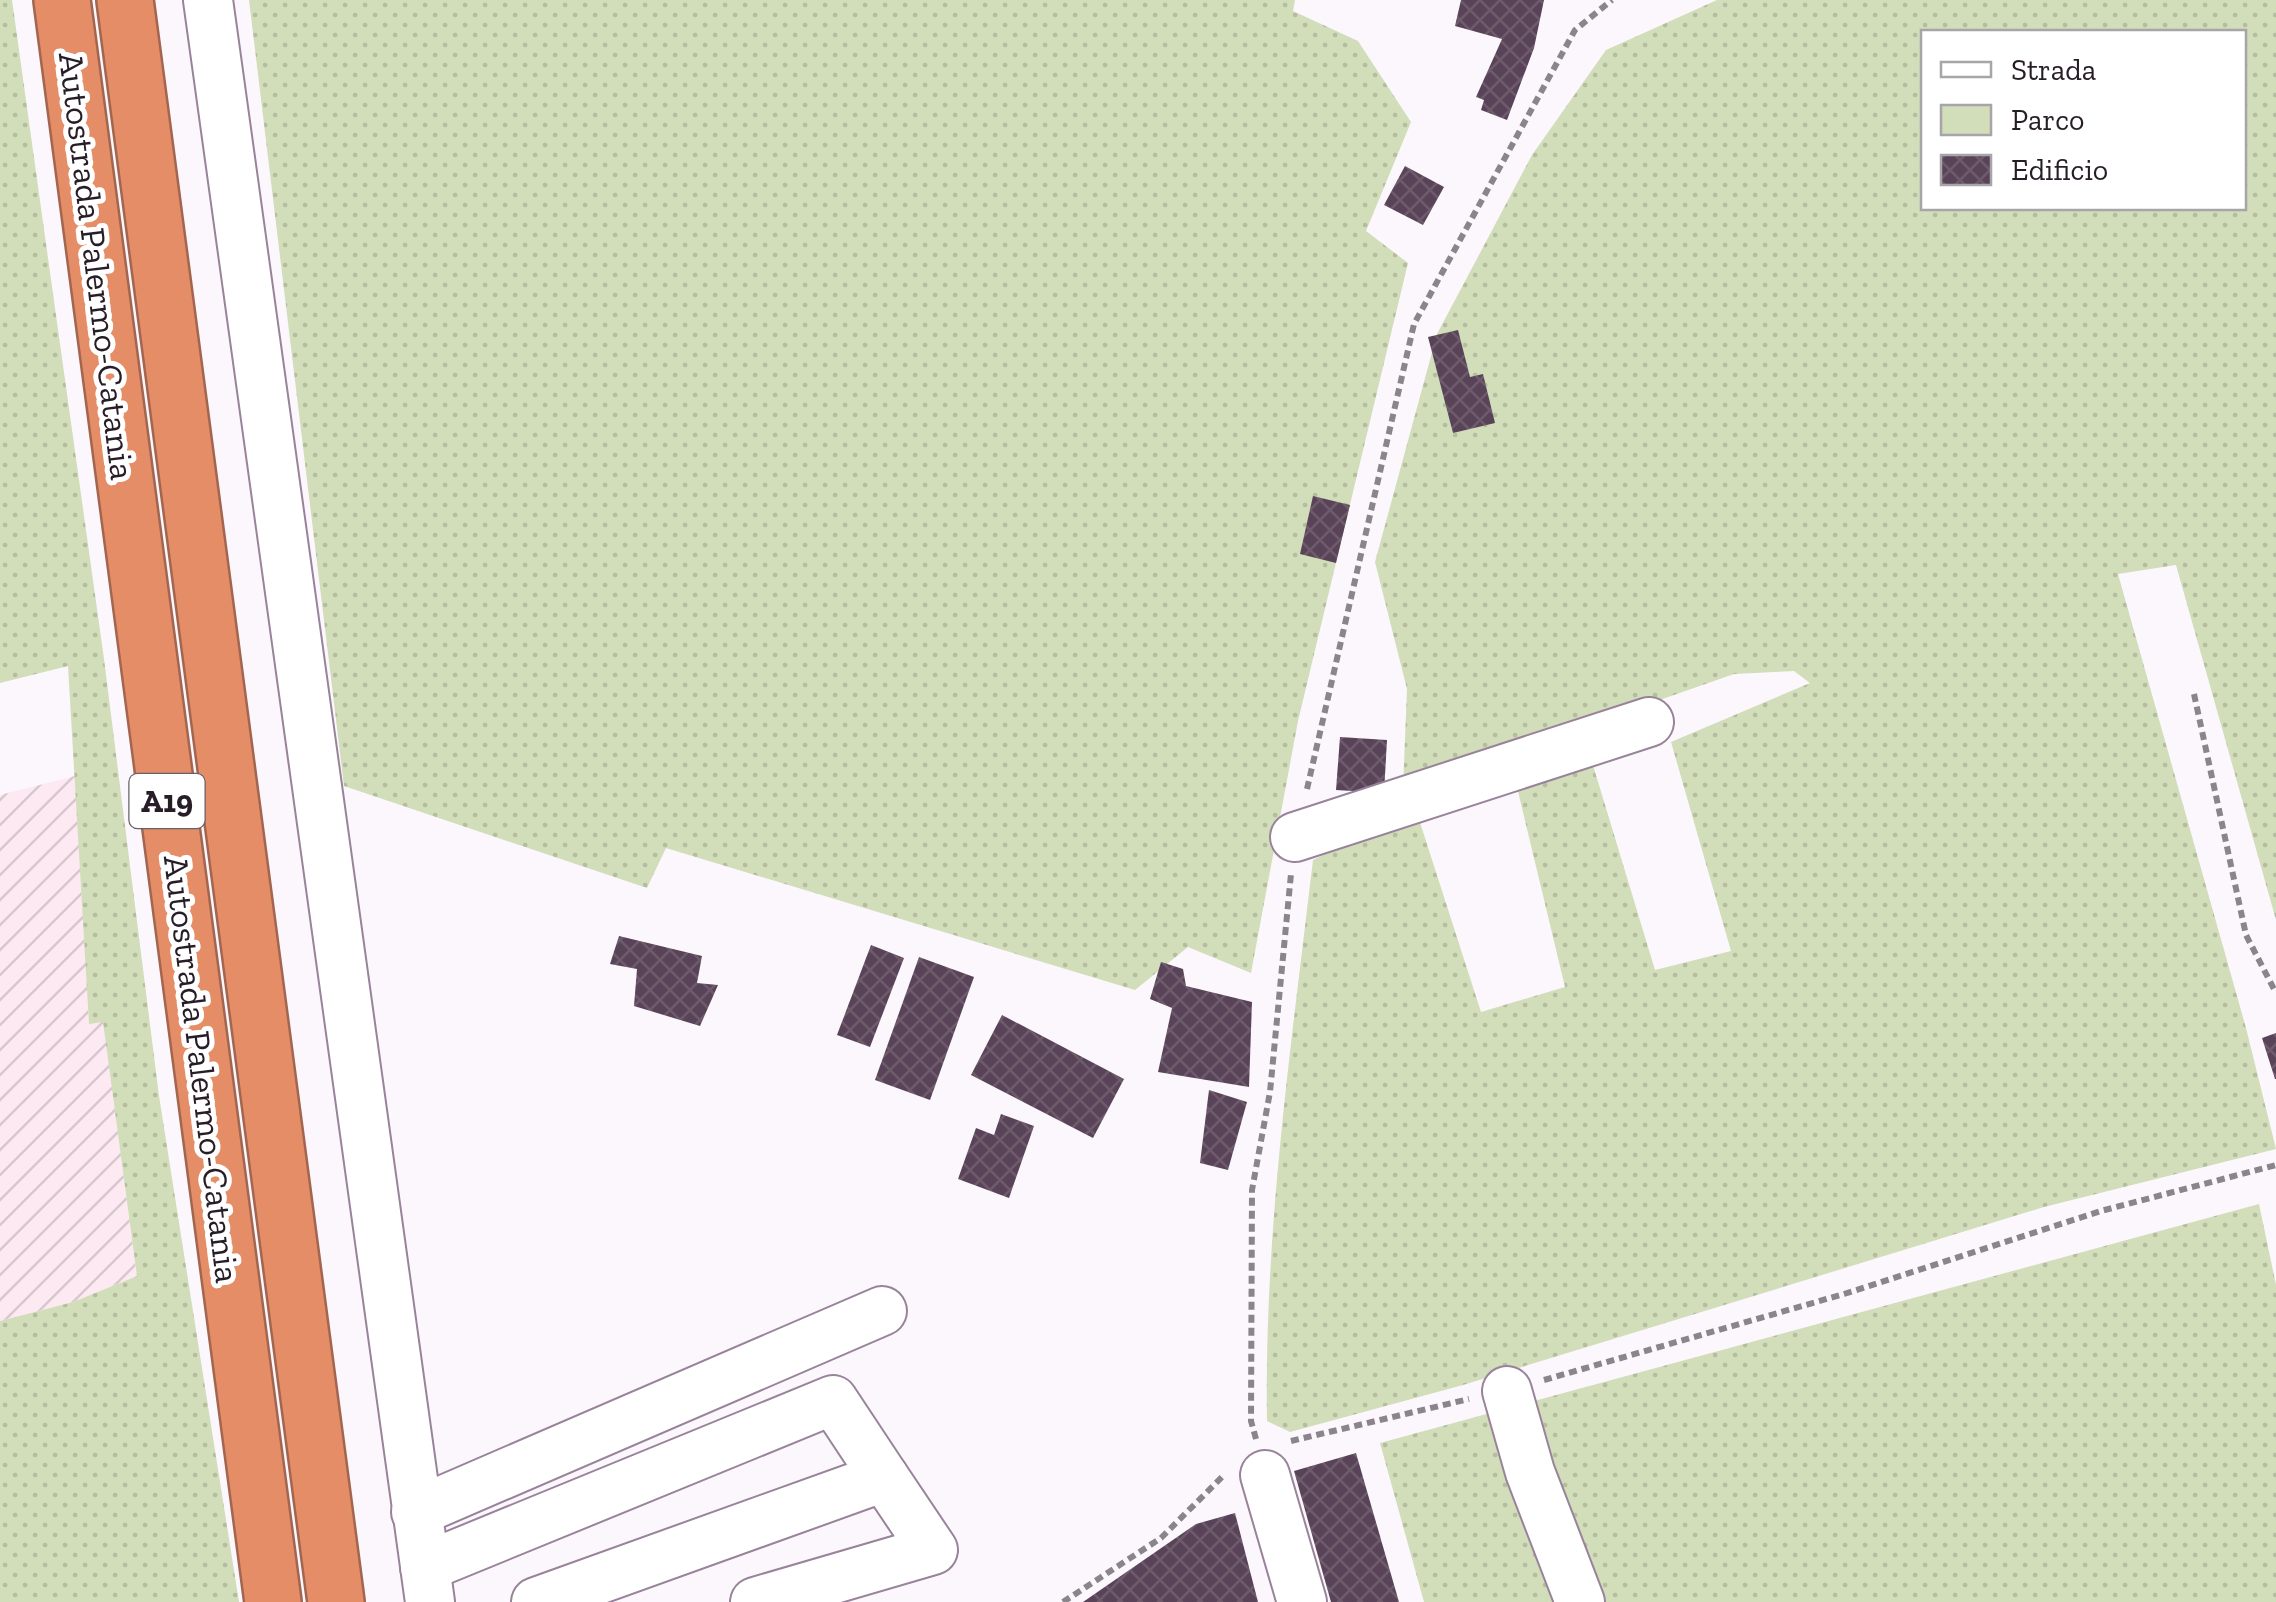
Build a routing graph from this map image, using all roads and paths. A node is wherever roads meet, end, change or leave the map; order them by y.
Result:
1 (62, 0) edge
2 (126, 0) edge
3 (208, 0) edge
4 (1612, 0) edge
5 (2194, 694) dead end
6 (1650, 722) dead end
7 (1295, 837) junction
8 (2276, 994) edge
9 (2276, 1165) edge
10 (882, 1311) dead end
11 (1507, 1391) junction
12 (1247, 1472) joint
13 (884, 1477) junction
14 (416, 1512) junction
15 (428, 1585) edge
16 (272, 1602) edge
17 (336, 1602) edge
18 (536, 1602) edge
19 (755, 1602) edge
20 (1063, 1602) edge
21 (1302, 1602) edge
22 (1580, 1602) edge

1 - 16 highway, Autostrada Palermo-Catania / A19
2 - 17 highway, Autostrada Palermo-Catania / A19
3 - 14 street
4 - 7 path
5 - 8 path
6 - 7 street
7 - 11 path
9 - 11 path
10 - 14 street
11 - 22 street
12 - 20 path
12 - 21 street
13 - 15 street
13 - 18 street
13 - 19 street
14 - 15 street

